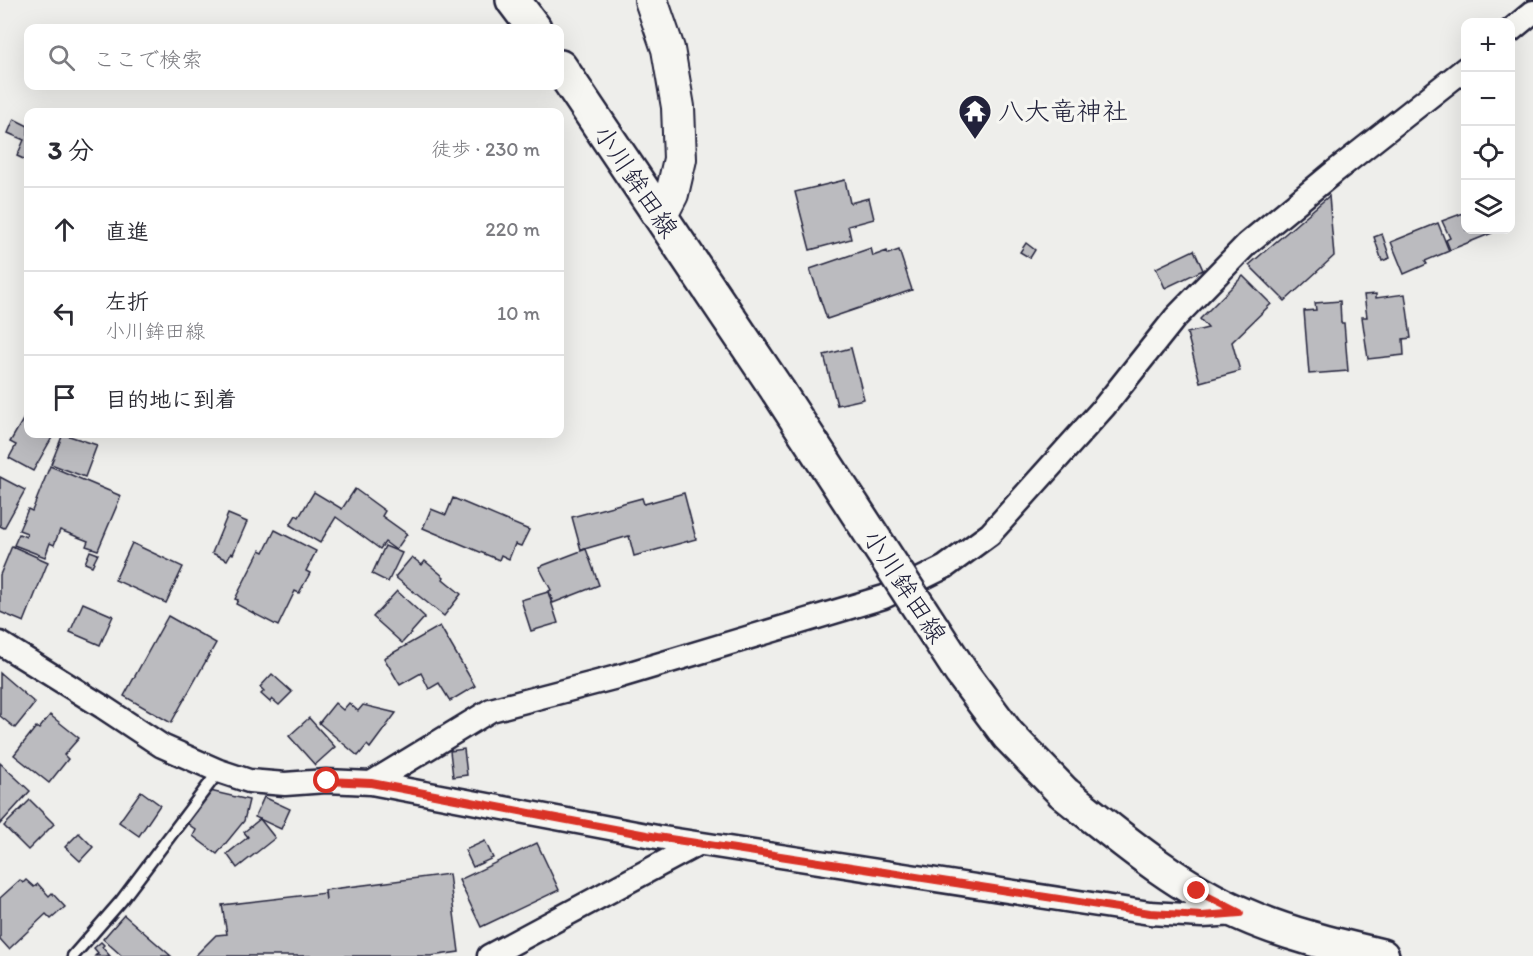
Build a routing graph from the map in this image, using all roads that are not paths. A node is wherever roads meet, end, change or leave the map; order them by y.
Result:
1 (513, 0) edge
2 (651, 0) edge
3 (1533, 12) edge
4 (531, 24) edge
5 (1515, 27) edge
6 (1461, 72) edge
7 (564, 73) edge
8 (660, 217) junction
9 (0, 644) edge
10 (219, 771) junction
11 (371, 783) junction
12 (698, 844) junction
13 (1240, 913) junction
14 (73, 956) edge
15 (489, 956) edge
16 (1382, 956) edge

1 - 4 main road
2 - 8 street
3 - 5 street
6 - 11 street
7 - 8 main road, 小川鉾田線
8 - 13 main road, 小川鉾田線, bridge
9 - 10 street
10 - 11 street
10 - 14 lane
11 - 12 street
12 - 13 street
12 - 15 street
13 - 16 main road, 小川鉾田線

